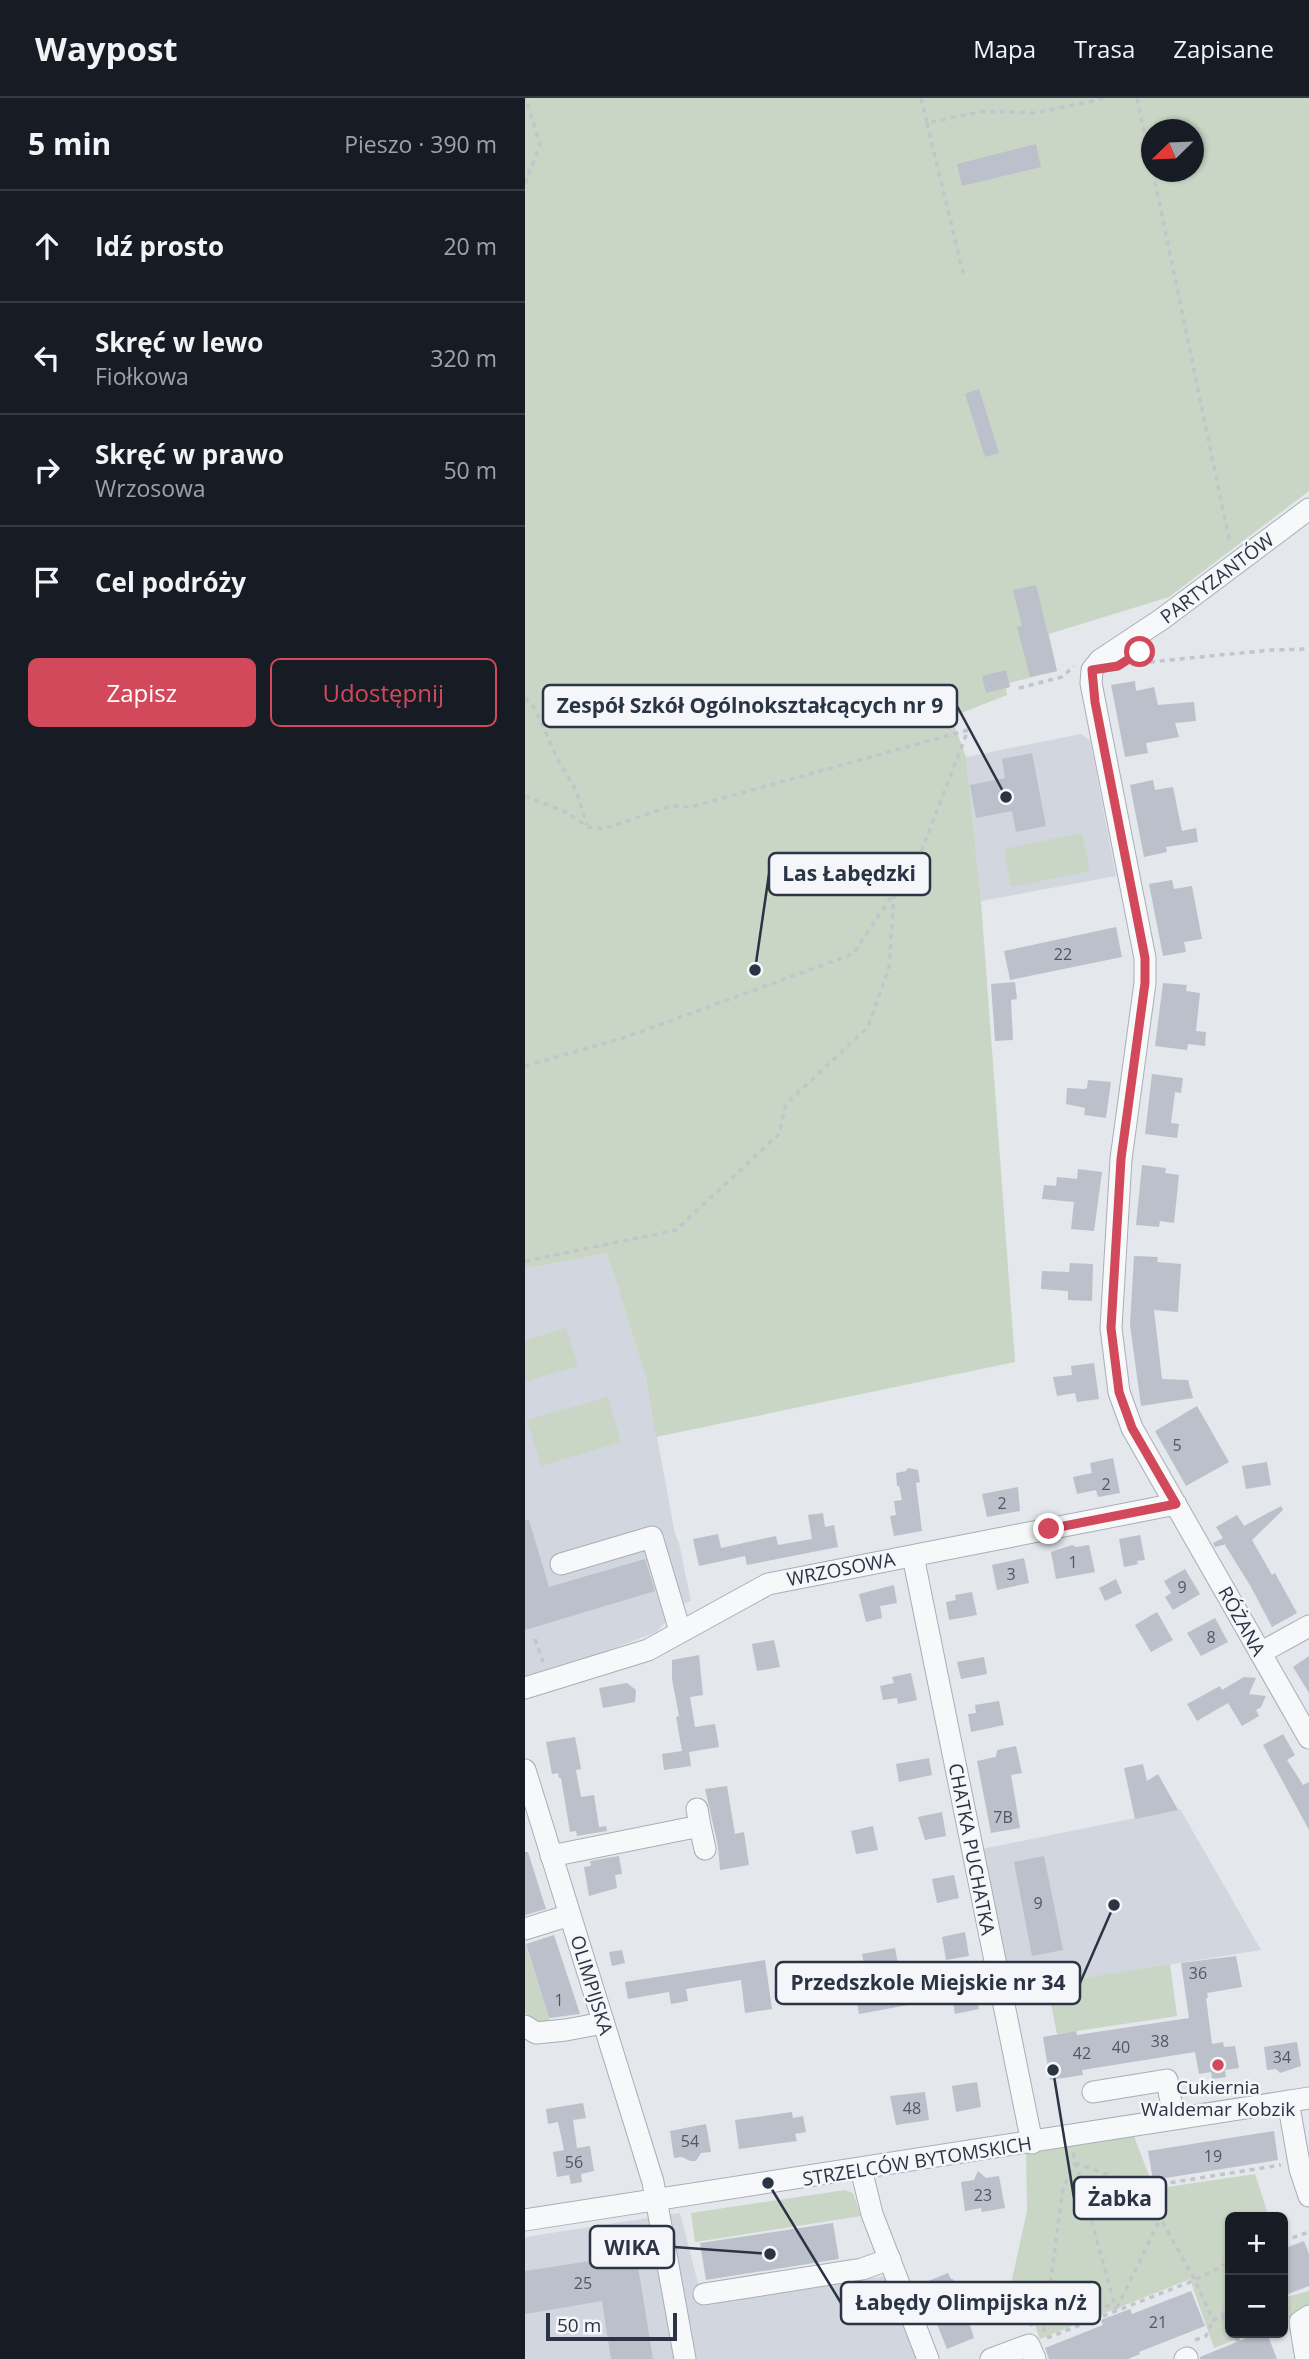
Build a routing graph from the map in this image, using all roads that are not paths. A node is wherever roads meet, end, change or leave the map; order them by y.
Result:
1 (1309, 509) edge
2 (1092, 670) joint
3 (1176, 1504) junction
4 (913, 1556) junction
5 (561, 1564) dead end
6 (1309, 1626) edge
7 (680, 1631) junction
8 (1260, 1653) junction
9 (525, 1688) edge
10 (1309, 1738) edge
11 (525, 1770) edge
12 (532, 1815) edge
13 (705, 1849) dead end
14 (551, 1856) junction
15 (570, 1915) junction
16 (525, 1929) edge
17 (603, 2023) junction
18 (525, 2026) edge
19 (1093, 2092) dead end
20 (1299, 2100) edge
21 (1174, 2119) junction
22 (1303, 2142) edge
23 (1032, 2143) junction
24 (861, 2169) junction
25 (1309, 2196) edge
26 (658, 2200) junction
27 (525, 2220) edge
28 (890, 2259) junction
29 (704, 2294) dead end
30 (1309, 2316) edge
31 (1039, 2349) edge
32 (685, 2359) edge
33 (928, 2359) edge
34 (991, 2359) edge
35 (1306, 2359) edge

1 - 2 street, PARTYZANTÓW
2 - 3 street, RÓŻANA
3 - 4 street, WRZOSOWA
3 - 8 street, RÓŻANA
4 - 7 street, WRZOSOWA
4 - 23 street, CHATKA PUCHATKA
5 - 7 street
6 - 8 street
7 - 9 street, WRZOSOWA
8 - 10 street, RÓŻANA
11 - 12 street, OLIMPIJSKA
12 - 14 street, OLIMPIJSKA
13 - 14 street
14 - 15 street, OLIMPIJSKA
15 - 16 street
15 - 17 street, OLIMPIJSKA
17 - 18 street
17 - 26 street, OLIMPIJSKA
19 - 21 street
20 - 21 street, STRZELCÓW BYTOMSKICH
20 - 22 street
21 - 23 street, STRZELCÓW BYTOMSKICH
22 - 25 street
23 - 24 street, STRZELCÓW BYTOMSKICH
24 - 26 street, STRZELCÓW BYTOMSKICH
24 - 28 street
26 - 27 street, STRZELCÓW BYTOMSKICH
26 - 32 street, OLIMPIJSKA
28 - 29 street
28 - 33 street
30 - 35 street
31 - 34 street

